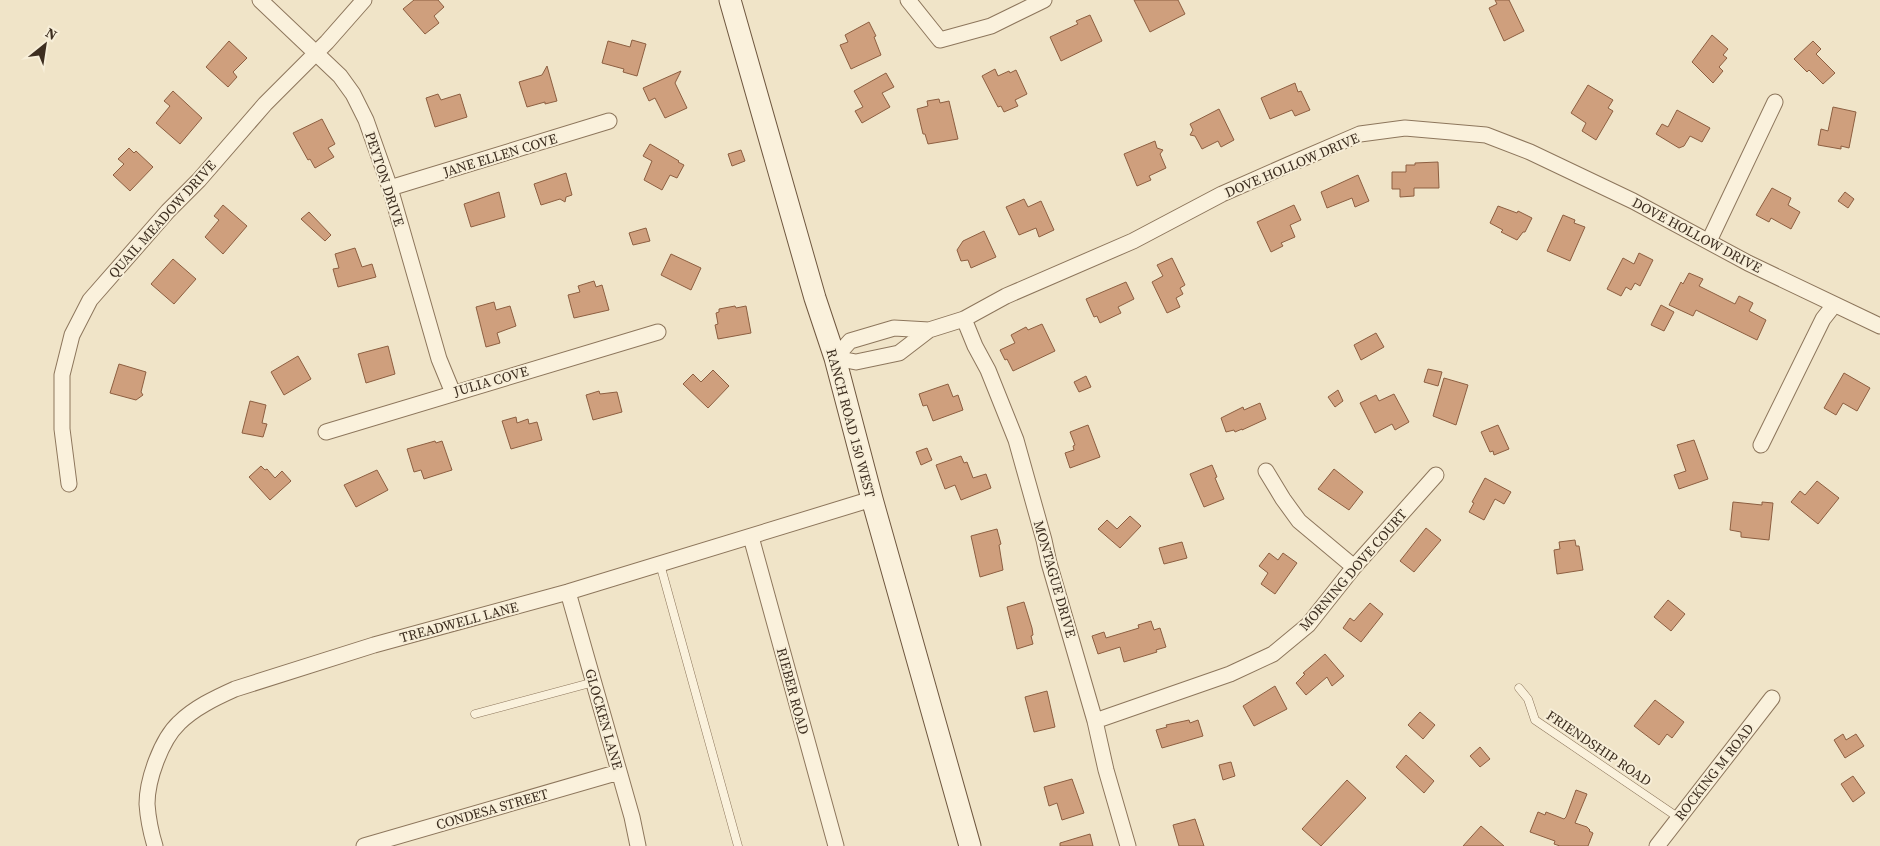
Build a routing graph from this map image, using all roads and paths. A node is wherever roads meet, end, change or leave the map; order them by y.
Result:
1 (260, 0) edge
2 (364, 0) edge
3 (730, 0) edge
4 (908, 0) edge
5 (1044, 0) edge
6 (316, 52) junction
7 (1775, 102) dead end
8 (609, 122) dead end
9 (390, 188) junction
10 (1709, 241) junction
11 (1834, 305) junction
12 (964, 319) junction
13 (1880, 326) edge
14 (929, 330) junction
15 (658, 332) dead end
16 (835, 358) junction
17 (452, 393) junction
18 (326, 432) dead end
19 (1761, 445) dead end
20 (1266, 471) dead end
21 (1436, 475) dead end
22 (69, 484) dead end
23 (872, 499) junction
24 (751, 537) junction
25 (660, 564) junction
26 (1354, 567) junction
27 (568, 592) junction
28 (594, 682) junction
29 (1518, 688) dead end
30 (1772, 698) dead end
31 (476, 714) dead end
32 (1095, 721) junction
33 (619, 772) junction
34 (1679, 818) junction
35 (155, 846) edge
36 (364, 846) edge
37 (638, 846) edge
38 (738, 846) edge
39 (836, 846) edge
40 (970, 846) edge
41 (1128, 846) edge
42 (1657, 846) edge

1 - 6 street, PEYTON DRIVE
2 - 6 street, QUAIL MEADOW DRIVE
3 - 16 main road, RANCH ROAD 150 WEST
4 - 5 street
6 - 9 street, PEYTON DRIVE
6 - 22 street, QUAIL MEADOW DRIVE
7 - 10 street
8 - 9 street, JANE ELLEN COVE
9 - 17 street, PEYTON DRIVE
10 - 11 street, DOVE HOLLOW DRIVE
10 - 12 street, DOVE HOLLOW DRIVE
11 - 13 street, DOVE HOLLOW DRIVE
11 - 19 street
12 - 14 street, DOVE HOLLOW DRIVE
12 - 32 street, MONTAGUE DRIVE
14 - 16 street, DOVE HOLLOW DRIVE
14 - 16 street, DOVE HOLLOW DRIVE
15 - 17 street, JULIA COVE
16 - 23 main road, RANCH ROAD 150 WEST
17 - 18 street, JULIA COVE
20 - 26 street
21 - 26 street, MORNING DOVE COURT
23 - 24 street, TREADWELL LANE
23 - 40 main road, RANCH ROAD 150 WEST
24 - 25 street, TREADWELL LANE
24 - 39 street, RIEBER ROAD
25 - 27 street, TREADWELL LANE
25 - 38 lane
26 - 32 street, MORNING DOVE COURT
27 - 28 street, GLOCKEN LANE
27 - 35 street, TREADWELL LANE
28 - 31 lane
28 - 33 street, GLOCKEN LANE
29 - 34 lane, FRIENDSHIP ROAD
30 - 34 street, ROCKING M ROAD
32 - 41 street, MONTAGUE DRIVE
33 - 36 street, CONDESA STREET
33 - 37 street, GLOCKEN LANE
34 - 42 street, ROCKING M ROAD

